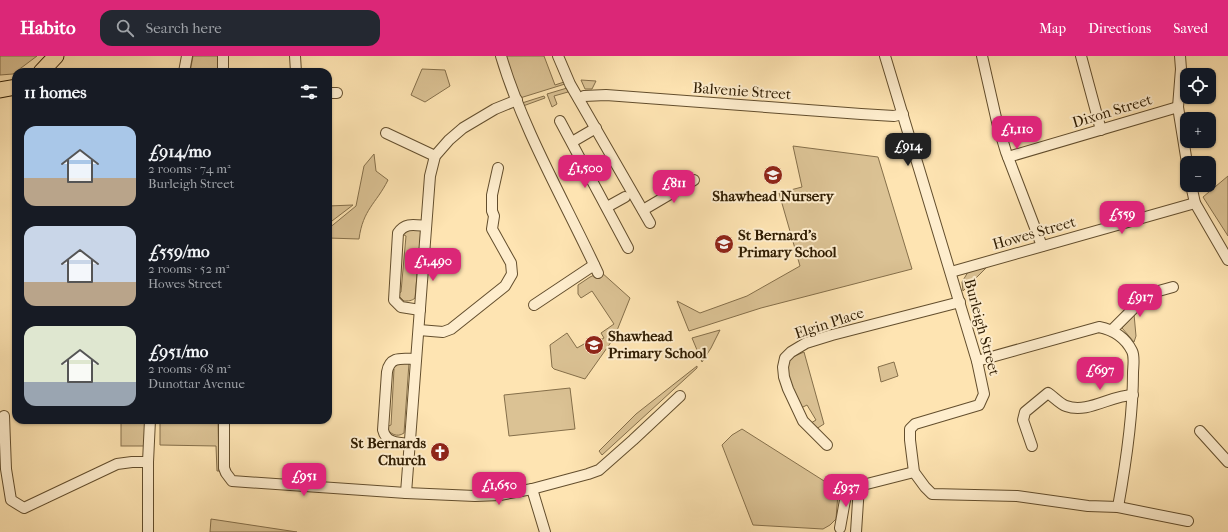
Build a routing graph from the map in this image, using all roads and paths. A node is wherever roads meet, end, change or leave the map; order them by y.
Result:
1 (56, 56) edge
2 (187, 56) edge
3 (223, 56) edge
4 (295, 56) edge
5 (501, 56) edge
6 (558, 56) edge
7 (885, 56) edge
8 (982, 56) edge
9 (1081, 56) edge
10 (1180, 56) edge
11 (45, 68) edge
12 (185, 68) edge
13 (223, 68) edge
14 (296, 68) edge
15 (12, 88) edge
16 (0, 90) edge
17 (579, 99) junction
18 (517, 100) junction
19 (1178, 107) junction
20 (903, 114) junction
21 (560, 121) dead end
22 (596, 128) junction
23 (1101, 130) junction
24 (386, 133) dead end
25 (572, 142) junction
26 (435, 156) junction
27 (1186, 156) edge
28 (1008, 157) junction
29 (498, 168) dead end
30 (694, 180) dead end
31 (1193, 192) edge
32 (625, 197) dead end
33 (1195, 203) junction
34 (607, 207) junction
35 (643, 210) junction
36 (650, 223) dead end
37 (426, 226) junction
38 (1042, 246) junction
39 (628, 248) dead end
40 (1228, 260) edge
41 (951, 272) junction
42 (1173, 287) dead end
43 (558, 290) junction
44 (563, 299) dead end
45 (960, 302) junction
46 (534, 305) dead end
47 (420, 310) junction
48 (419, 330) junction
49 (1112, 330) junction
50 (416, 359) junction
51 (977, 361) junction
52 (1133, 395) junction
53 (680, 396) dead end
54 (4, 416) dead end
55 (150, 424) edge
56 (224, 424) edge
57 (1200, 431) dead end
58 (410, 444) junction
59 (827, 445) dead end
60 (1032, 446) dead end
61 (148, 462) junction
62 (1228, 462) edge
63 (914, 472) junction
64 (860, 486) junction
65 (532, 489) junction
66 (406, 493) junction
67 (1118, 507) junction
68 (1188, 521) dead end
69 (840, 528) dead end
70 (148, 532) edge
71 (545, 532) edge
72 (856, 532) edge

1 - 11 highway
2 - 12 street
3 - 13 street
4 - 14 street
5 - 18 street
6 - 17 street
7 - 20 street, Burleigh Street
8 - 28 street
9 - 23 street
10 - 19 street
15 - 16 highway
17 - 20 street, Balvenie Street
17 - 22 street
18 - 26 street
18 - 43 street
19 - 23 street, Dixon Street
19 - 27 street
20 - 41 street, Burleigh Street
21 - 25 street
22 - 25 street
22 - 35 street
23 - 28 street, Dixon Street
24 - 26 street
25 - 34 street
26 - 37 street
28 - 38 street
29 - 48 street
30 - 35 street
31 - 33 street
32 - 34 street
33 - 38 street, Howes Street
33 - 40 street
34 - 39 street
35 - 36 street
37 - 47 street
37 - 47 street
38 - 41 street, Howes Street
41 - 45 street, Burleigh Street
42 - 49 street
43 - 44 street
43 - 46 street
45 - 51 street, Burleigh Street
45 - 59 street, Elgin Place
47 - 48 street
48 - 50 street
49 - 51 street
49 - 52 street
50 - 58 street
50 - 58 street
51 - 63 street, Burleigh Street
52 - 60 street
52 - 67 street
53 - 65 street
54 - 61 street
55 - 61 street
56 - 66 street
57 - 62 street
58 - 66 street
61 - 70 street
63 - 64 street
63 - 67 street, Burleigh Street
64 - 69 street
64 - 72 street
65 - 66 street
65 - 71 street
67 - 68 street, Burleigh Street

